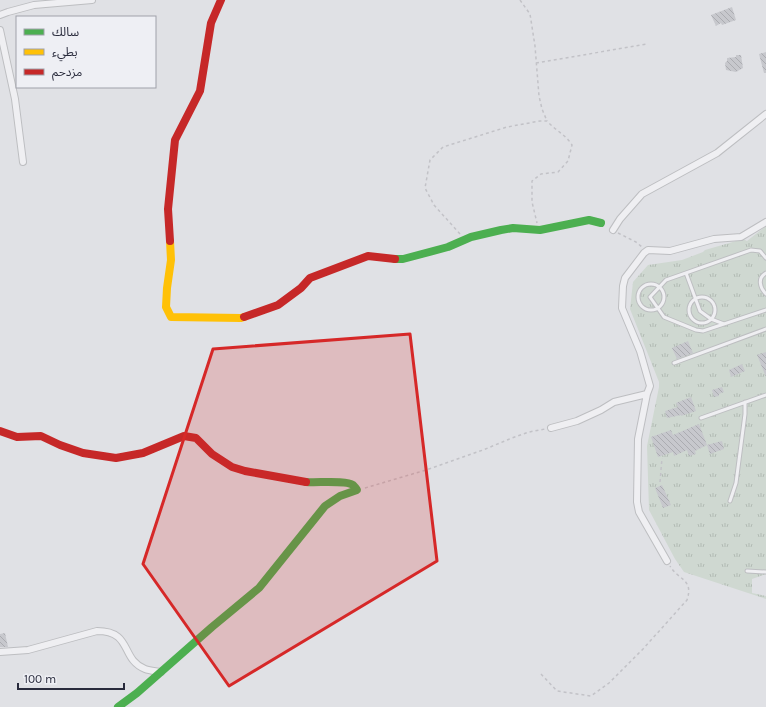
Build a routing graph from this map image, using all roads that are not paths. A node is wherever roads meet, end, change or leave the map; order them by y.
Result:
1 (92, 0) edge
2 (222, 0) edge
3 (76, 1) edge
4 (0, 15) edge
5 (0, 30) edge
6 (766, 114) edge
7 (23, 162) dead end
8 (766, 222) edge
9 (601, 223) dead end
10 (613, 230) road end
11 (766, 258) edge
12 (686, 273) junction
13 (766, 273) edge
14 (660, 287) junction
15 (766, 294) edge
16 (696, 299) junction
17 (658, 310) junction
18 (766, 310) edge
19 (712, 319) junction
20 (724, 324) junction
21 (766, 329) edge
22 (674, 363) dead end
23 (647, 394) junction
24 (766, 394) edge
25 (745, 402) junction
26 (701, 418) dead end
27 (551, 428) road end
28 (0, 431) edge
29 (730, 501) dead end
30 (667, 561) road end
31 (747, 571) dead end
32 (766, 572) edge
33 (0, 652) edge
34 (160, 672) junction
35 (118, 707) edge

1 - 3 street
2 - 9 street
3 - 4 street
5 - 7 street
6 - 10 street
8 - 23 street
11 - 12 lane
12 - 14 lane
12 - 16 lane
13 - 15 lane
14 - 17 lane
14 - 17 lane
14 - 17 lane
16 - 19 lane
16 - 19 lane
16 - 19 lane
17 - 20 lane
18 - 20 lane
19 - 20 lane
21 - 22 lane
23 - 27 street
23 - 30 street
24 - 25 lane
25 - 26 lane
25 - 29 lane
28 - 34 street
31 - 32 lane
33 - 34 street
34 - 35 street

